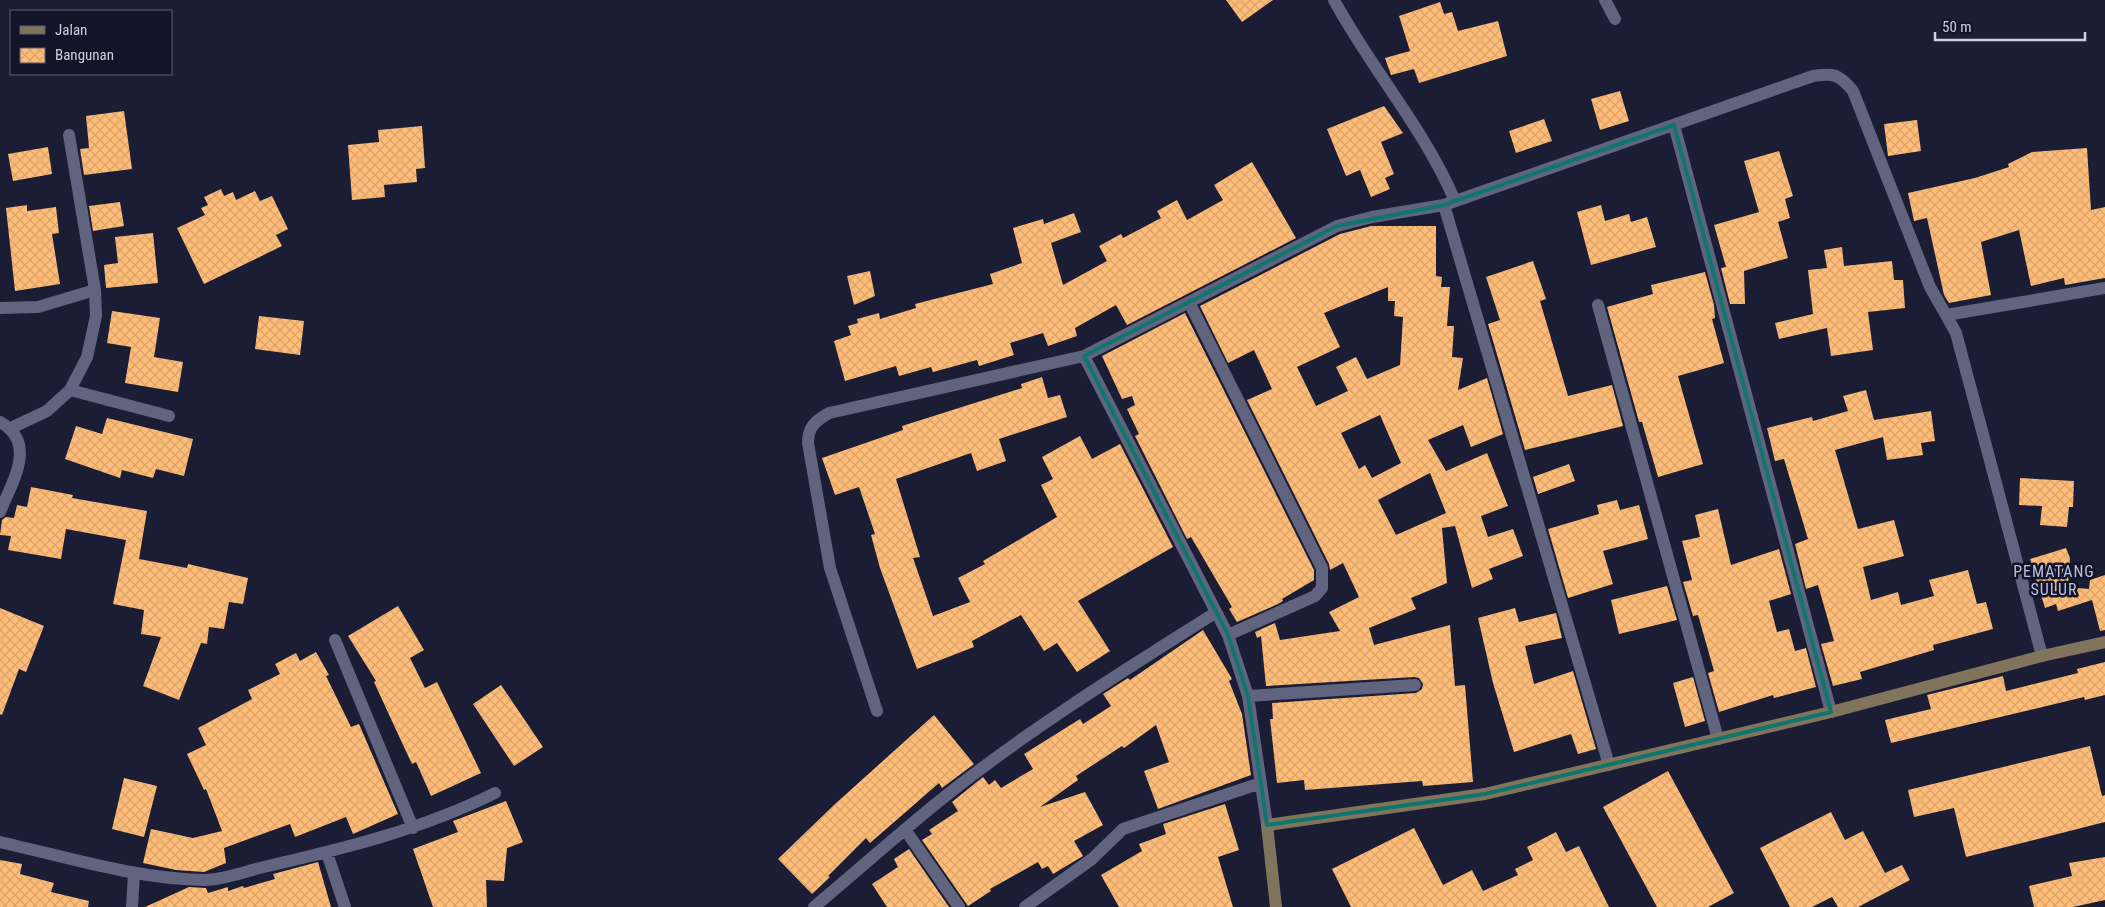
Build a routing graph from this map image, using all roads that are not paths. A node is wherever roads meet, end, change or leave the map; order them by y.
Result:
1 (1334, 0) edge
2 (1605, 0) edge
3 (1615, 19) dead end
4 (1674, 125) junction
5 (69, 135) dead end
6 (1450, 203) junction
7 (2105, 288) edge
8 (96, 290) junction
9 (1190, 302) junction
10 (1598, 305) dead end
11 (0, 308) edge
12 (1946, 315) junction
13 (1084, 356) junction
14 (70, 390) junction
15 (168, 416) dead end
16 (5, 425) edge
17 (0, 512) edge
18 (1215, 613) junction
19 (1228, 635) junction
20 (335, 640) dead end
21 (2105, 642) edge
22 (2042, 656) junction
23 (1415, 685) dead end
24 (1248, 696) junction
25 (877, 711) dead end
26 (1830, 712) junction
27 (1718, 739) junction
28 (1609, 765) junction
29 (1261, 783) junction
30 (495, 793) dead end
31 (1267, 825) junction
32 (413, 828) junction
33 (906, 831) junction
34 (0, 842) edge
35 (327, 852) junction
36 (134, 873) junction
37 (132, 907) edge
38 (345, 907) edge
39 (814, 907) edge
40 (959, 907) edge
41 (1025, 907) edge
42 (1276, 907) edge

1 - 6 street
2 - 3 street
4 - 6 street
4 - 12 street
4 - 26 street
5 - 8 street
6 - 9 street
6 - 28 street
7 - 12 street
8 - 11 street
8 - 14 street
9 - 13 street
9 - 19 street
10 - 27 street
12 - 22 street
13 - 18 street
13 - 25 street
14 - 15 street
14 - 16 street
16 - 17 street
18 - 19 street
18 - 33 street
19 - 24 street
20 - 32 street
21 - 22 street
22 - 26 street
23 - 24 street
24 - 29 street
26 - 27 street
27 - 28 street
28 - 31 street
29 - 31 street
29 - 41 street
30 - 32 street
31 - 42 street
32 - 35 street
33 - 39 street
33 - 40 street
34 - 36 street
35 - 36 street
35 - 38 street
36 - 37 street

